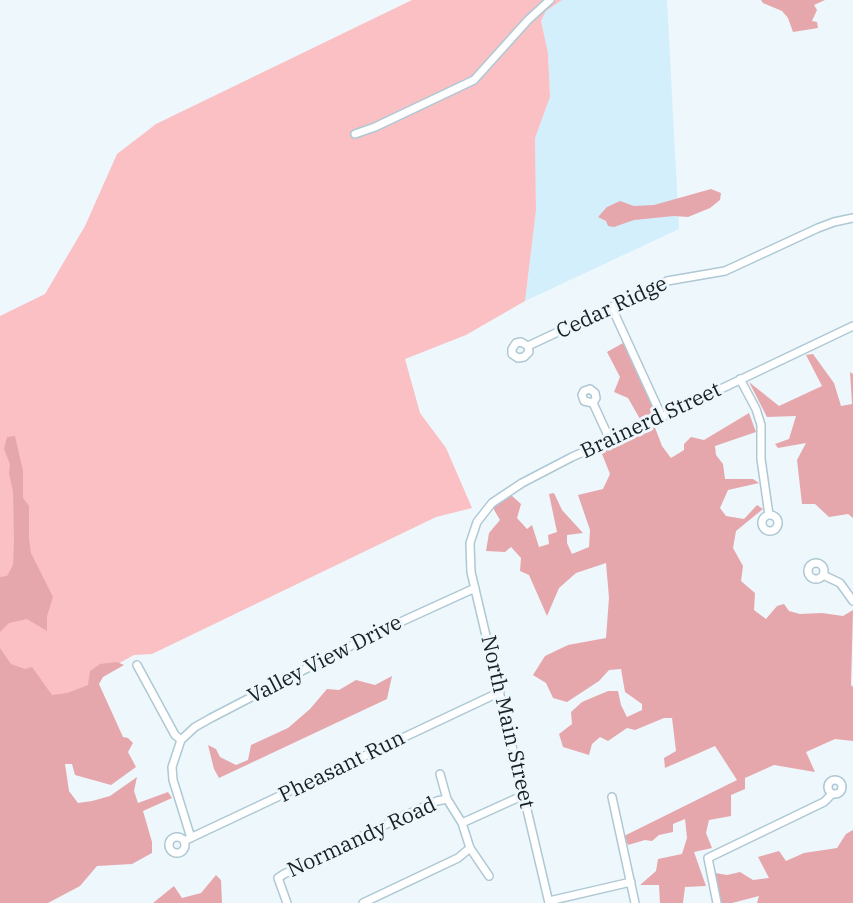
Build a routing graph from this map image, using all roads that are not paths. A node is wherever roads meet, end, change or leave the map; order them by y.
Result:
1 (550, 0) edge
2 (355, 134) dead end
3 (853, 218) edge
4 (612, 308) junction
5 (853, 326) edge
6 (528, 346) dead end
7 (740, 379) junction
8 (593, 403) dead end
9 (662, 417) junction
10 (610, 440) junction
11 (769, 515) dead end
12 (470, 541) joint
13 (823, 575) dead end
14 (475, 589) junction
15 (853, 601) edge
16 (137, 665) dead end
17 (499, 692) junction
18 (181, 740) junction
19 (440, 774) dead end
20 (832, 794) dead end
21 (524, 795) junction
22 (612, 797) dead end
23 (447, 799) junction
24 (461, 823) junction
25 (470, 848) junction
26 (489, 876) dead end
27 (631, 883) junction
28 (549, 902) edge
29 (287, 903) edge
30 (363, 903) edge
31 (635, 903) edge
32 (717, 903) edge

1 - 2 street
3 - 4 street, Cedar Ridge
4 - 6 street, Cedar Ridge
4 - 9 street
5 - 7 street, Brainerd Street
7 - 9 street, Brainerd Street
7 - 11 street
8 - 10 street
9 - 10 street, Brainerd Street
10 - 12 street, Brainerd Street
12 - 14 street, North Main Street
13 - 15 street
14 - 17 street, North Main Street
14 - 18 street, Valley View Drive
16 - 18 street
17 - 18 street, Pheasant Run
17 - 21 street, North Main Street
19 - 23 street
20 - 32 street
21 - 24 street
21 - 28 street, North Main Street
22 - 27 street
23 - 24 street
23 - 29 street, Normandy Road
24 - 25 street
25 - 26 street
25 - 30 street
27 - 28 street
27 - 31 street

